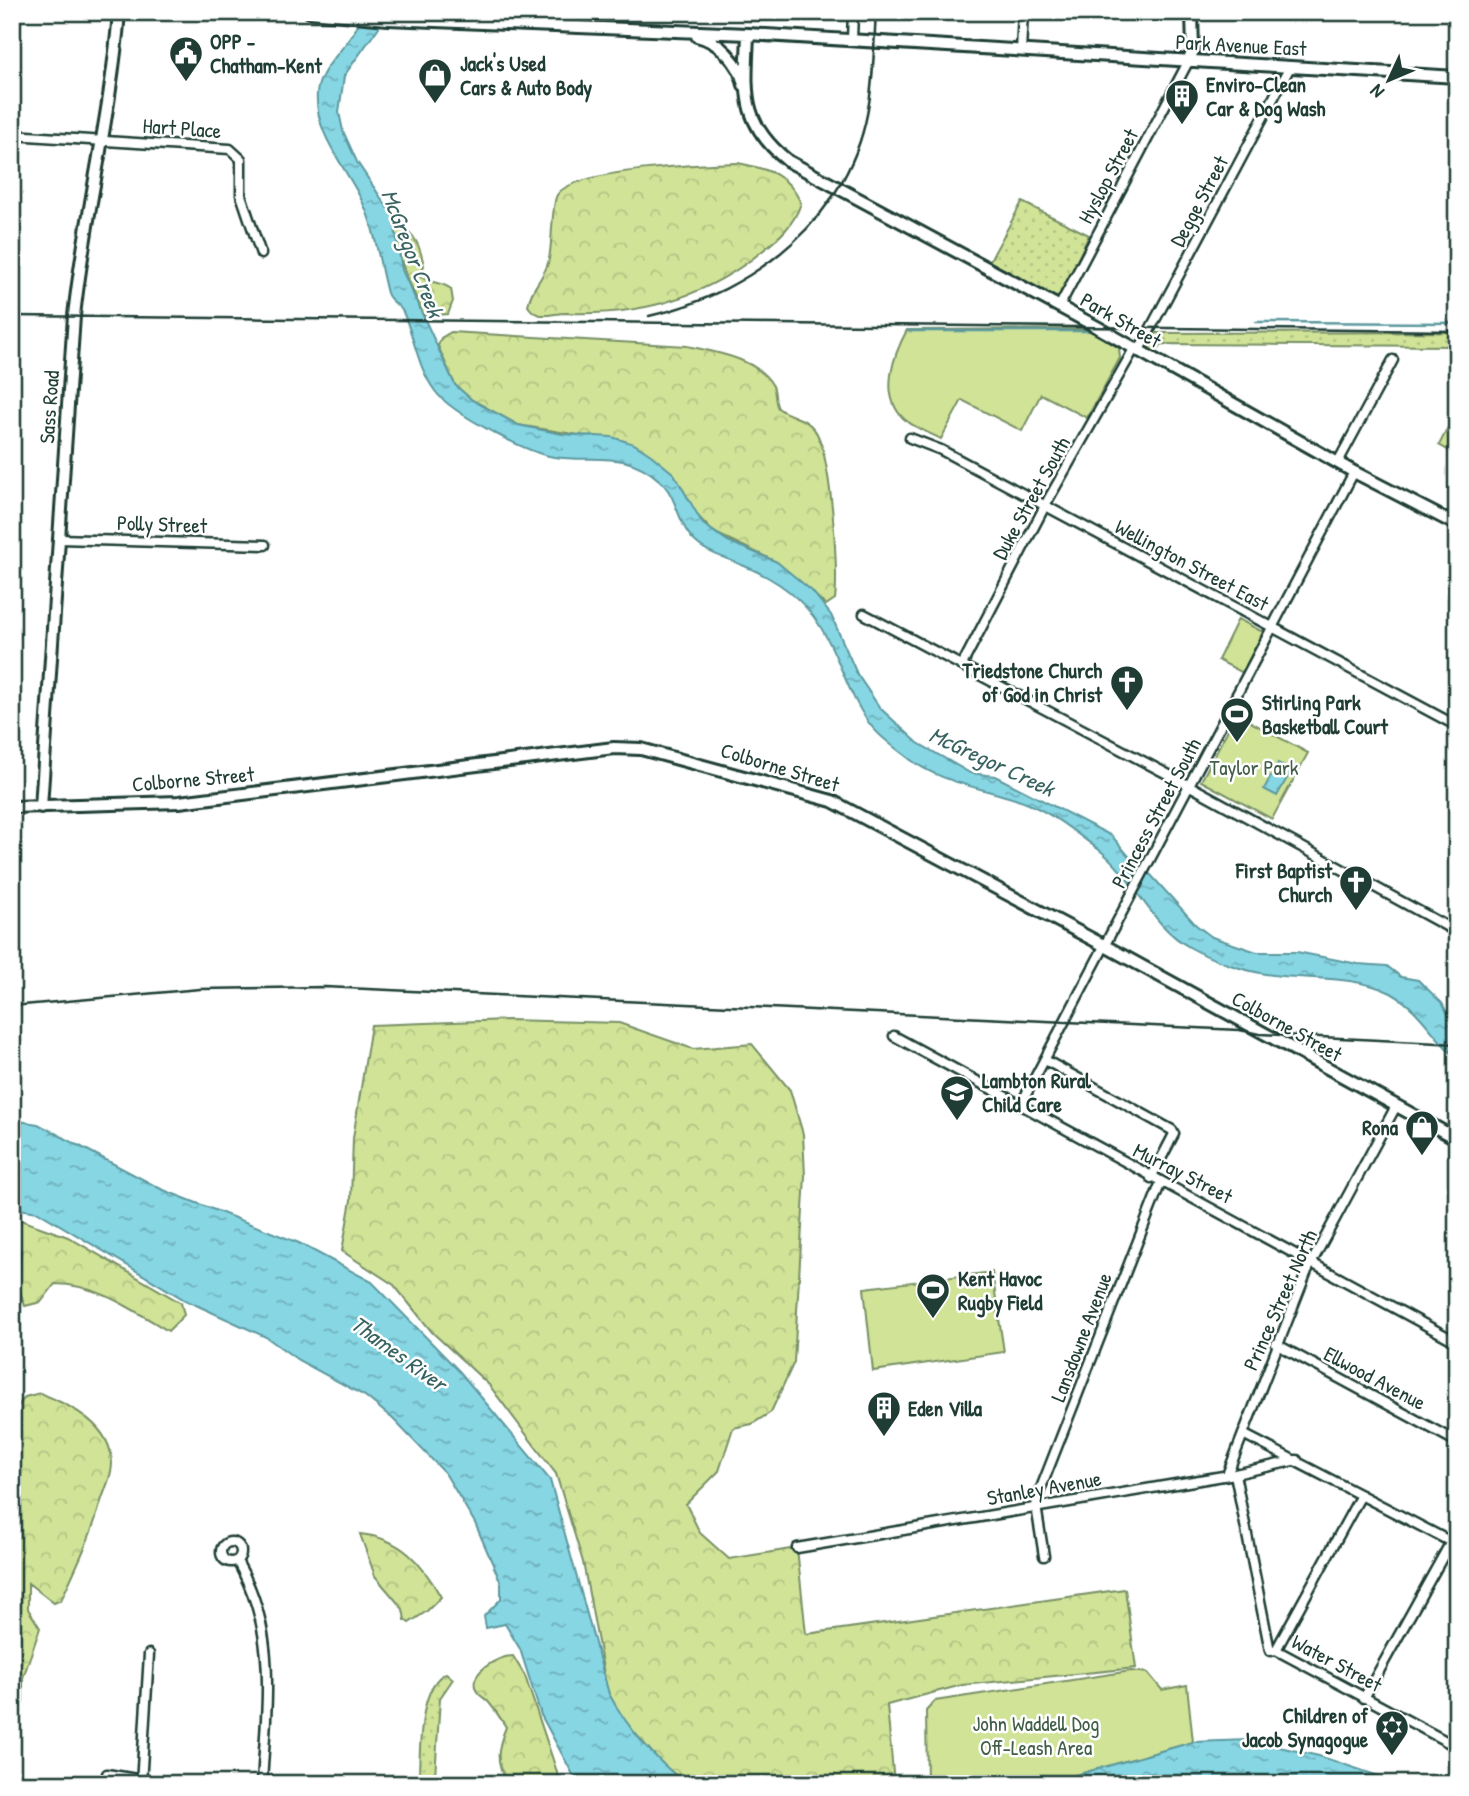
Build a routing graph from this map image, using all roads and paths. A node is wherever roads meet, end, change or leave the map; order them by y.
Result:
1 (120, 12) edge
2 (310, 12) edge
3 (853, 12) edge
4 (1023, 12) edge
5 (1192, 12) edge
6 (666, 32) junction
7 (748, 34) junction
8 (852, 40) junction
9 (1021, 51) junction
10 (1188, 62) junction
11 (1290, 67) junction
12 (1457, 77) edge
13 (746, 94) junction
14 (12, 135) edge
15 (101, 139) junction
16 (261, 254) dead end
17 (1059, 307) junction
18 (1136, 350) junction
19 (1394, 360) dead end
20 (910, 438) dead end
21 (1338, 462) junction
22 (1354, 472) junction
23 (1046, 506) junction
24 (1457, 526) edge
25 (58, 539) junction
26 (265, 545) dead end
27 (864, 614) dead end
28 (1273, 628) junction
29 (962, 665) junction
30 (1457, 726) edge
31 (1190, 786) junction
32 (12, 807) edge
33 (41, 807) junction
34 (1457, 932) edge
35 (1107, 947) junction
36 (894, 1036) dead end
37 (1045, 1060) junction
38 (1020, 1106) junction
39 (1395, 1108) junction
40 (1457, 1139) edge
41 (1151, 1178) junction
42 (1161, 1182) junction
43 (1312, 1262) junction
44 (1457, 1342) edge
45 (1276, 1344) junction
46 (1243, 1434) junction
47 (1457, 1442) edge
48 (1297, 1460) junction
49 (1231, 1474) junction
50 (1361, 1495) junction
51 (1036, 1506) junction
52 (1457, 1531) edge
53 (1454, 1544) edge
54 (797, 1548) dead end
55 (1044, 1556) dead end
56 (237, 1561) dead end
57 (1276, 1650) junction
58 (149, 1654) dead end
59 (1364, 1698) junction
60 (1457, 1746) edge
61 (107, 1774) dead end
62 (142, 1782) edge
63 (166, 1784) edge
64 (262, 1784) edge

1 - 15 street, Sass Road
2 - 6 street, Park Avenue East
3 - 8 street
4 - 9 street
5 - 10 street
6 - 7 street, Park Avenue East
6 - 13 street
7 - 8 street, Park Avenue East
7 - 13 street
8 - 9 street, Park Avenue East
9 - 10 street, Park Avenue East
10 - 11 street, Park Avenue East
10 - 17 street, Hyslop Street
11 - 12 street, Park Avenue East
11 - 18 street, Degge Street
13 - 17 street, Park Street
14 - 15 street
15 - 16 street, Hart Place
15 - 25 street, Sass Road
17 - 18 street, Park Street
18 - 21 street, Park Street
18 - 23 street, Duke Street South
19 - 21 street
20 - 23 street, Wellington Street East
21 - 22 street, Park Street
22 - 24 street, Park Street
22 - 28 street, Princess Street South
23 - 28 street, Wellington Street East
23 - 29 street, Duke Street South
25 - 26 street, Polly Street
25 - 33 street, Sass Road
27 - 29 street
28 - 30 street, Wellington Street East
28 - 31 street, Princess Street South
29 - 31 street
31 - 34 street
31 - 35 street, Princess Street South
32 - 33 street, Colborne Street
33 - 35 street, Colborne Street
35 - 37 street, Princess Street South
35 - 39 street, Colborne Street
36 - 38 street, Murray Street
37 - 38 street, Princess Street South
37 - 41 street
38 - 41 street, Murray Street
39 - 40 street, Colborne Street
39 - 43 street, Prince Street North
41 - 42 street, Murray Street
42 - 43 street, Murray Street
42 - 51 street, Lansdowne Avenue
43 - 44 street, Murray Street
43 - 45 street, Prince Street North
45 - 46 street, Prince Street North
45 - 47 street, Ellwood Avenue
46 - 48 street
46 - 49 street, Prince Street North
48 - 49 street, Stanley Avenue
48 - 50 street
49 - 51 street, Stanley Avenue
49 - 57 street
50 - 53 street
50 - 57 street
51 - 54 street, Stanley Avenue
51 - 55 street
52 - 53 street
53 - 59 street
56 - 64 street
57 - 59 street, Water Street
58 - 62 street
59 - 60 street, Water Street
61 - 62 street
62 - 63 street

